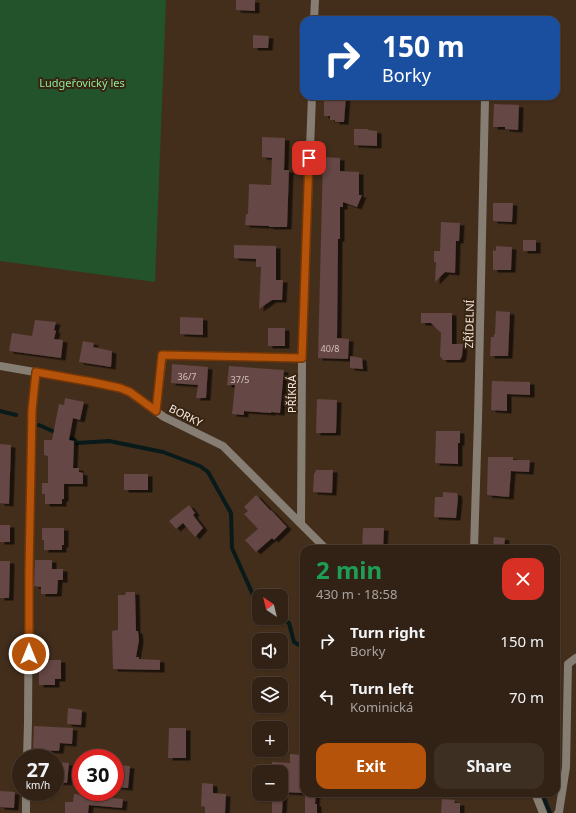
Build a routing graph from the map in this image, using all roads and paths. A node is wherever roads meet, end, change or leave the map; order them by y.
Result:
1 (315, 0) edge
2 (314, 16) edge
3 (312, 100) edge
4 (485, 100) edge
5 (302, 358) junction
6 (0, 366) edge
7 (36, 372) junction
8 (156, 411) junction
9 (301, 524) junction
10 (322, 545) edge
11 (474, 545) edge
12 (576, 658) edge
13 (27, 749) edge
14 (537, 797) edge
15 (26, 801) edge
16 (26, 813) edge
17 (543, 813) edge
18 (558, 813) edge

1 - 2 street
3 - 5 street, PŘÍKRÁ
4 - 11 street, ZŘÍDELNÍ
5 - 8 street
5 - 9 street, PŘÍKRÁ
6 - 7 street, BORKY
7 - 8 street, BORKY
7 - 13 street
8 - 9 street, BORKY
9 - 10 street, BORKY
12 - 18 street
14 - 17 street
15 - 16 street

